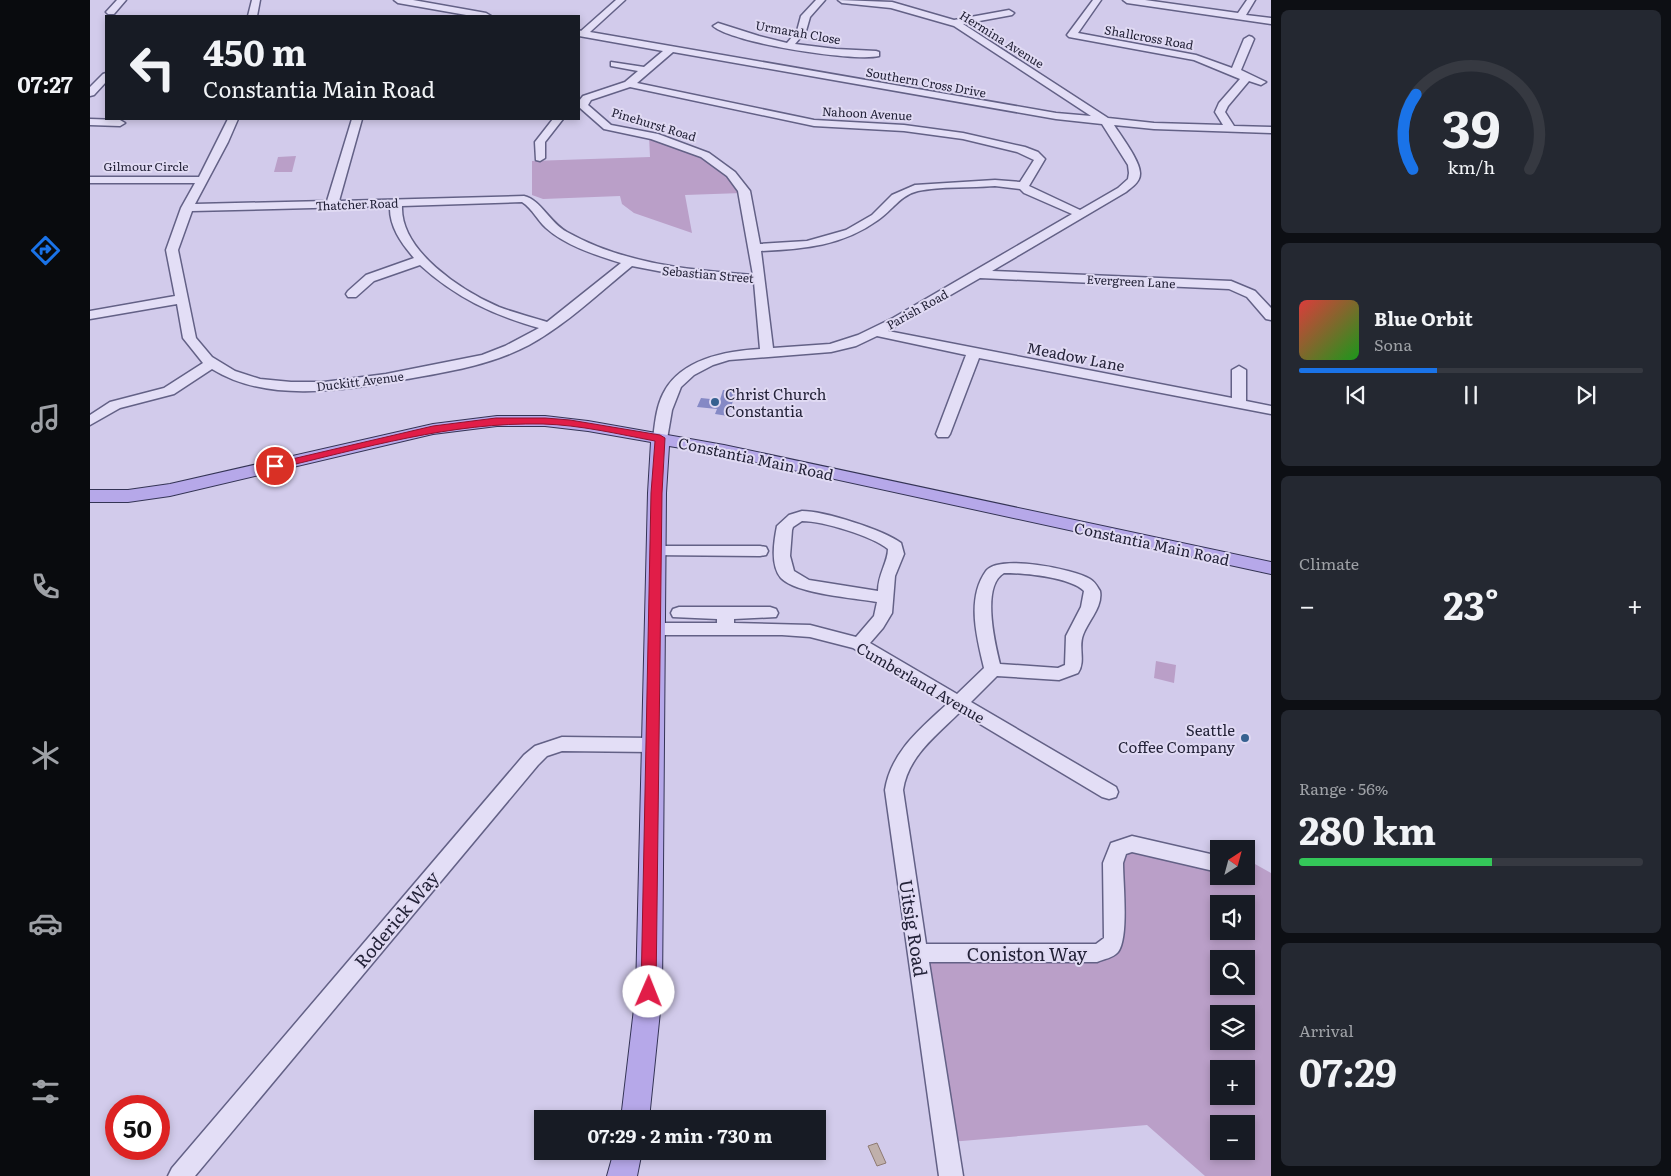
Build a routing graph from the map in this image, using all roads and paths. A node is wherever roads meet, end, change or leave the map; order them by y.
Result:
1 (122, 0) edge
2 (256, 0) edge
3 (398, 0) edge
4 (621, 0) edge
5 (820, 0) edge
6 (842, 0) edge
7 (1097, 0) edge
8 (1127, 0) edge
9 (1251, 0) edge
10 (110, 12) dead end
11 (1010, 13) dead end
12 (253, 15) edge
13 (480, 15) edge
14 (1240, 17) junction
15 (1271, 21) edge
16 (954, 23) junction
17 (718, 26) dead end
18 (581, 33) edge
19 (1249, 39) dead end
20 (790, 45) junction
21 (670, 49) junction
22 (876, 54) dead end
23 (614, 64) dead end
24 (646, 70) junction
25 (1241, 75) junction
26 (105, 77) edge
27 (1261, 82) dead end
28 (628, 84) junction
29 (90, 94) edge
30 (581, 105) edge
31 (233, 120) edge
32 (357, 120) edge
33 (557, 120) edge
34 (90, 122) edge
35 (120, 123) dead end
36 (1108, 123) junction
37 (1231, 129) junction
38 (1271, 130) edge
39 (540, 158) dead end
40 (90, 180) edge
41 (202, 180) junction
42 (1023, 186) junction
43 (527, 200) joint
44 (396, 202) junction
45 (332, 204) junction
46 (187, 208) junction
47 (1081, 214) junction
48 (754, 248) junction
49 (421, 260) junction
50 (629, 262) junction
51 (992, 266) junction
52 (979, 274) junction
53 (1007, 275) junction
54 (760, 279) junction
55 (352, 294) dead end
56 (182, 298) junction
57 (90, 315) edge
58 (1271, 316) edge
59 (548, 326) junction
60 (876, 332) junction
61 (767, 352) junction
62 (974, 352) junction
63 (212, 363) junction
64 (1239, 370) dead end
65 (1239, 404) junction
66 (1271, 410) edge
67 (90, 421) edge
68 (943, 434) dead end
69 (660, 438) junction
70 (90, 496) edge
71 (656, 551) junction
72 (760, 551) dead end
73 (1271, 568) edge
74 (885, 598) junction
75 (679, 613) dead end
76 (770, 613) dead end
77 (726, 621) junction
78 (655, 629) junction
79 (859, 644) junction
80 (993, 670) junction
81 (959, 703) junction
82 (653, 745) junction
83 (1109, 792) dead end
84 (1210, 862) edge
85 (918, 953) junction
86 (636, 1110) edge
87 (626, 1160) edge
88 (180, 1176) edge
89 (622, 1176) edge
90 (951, 1176) edge

1 - 10 street
2 - 12 street
3 - 13 street
4 - 18 street
5 - 20 street
6 - 16 street, Hermina Avenue
7 - 25 street, Shallcross Road
8 - 14 street
9 - 14 street
11 - 16 street
14 - 15 street
16 - 36 street, Hermina Avenue
17 - 20 street, Urmarah Close
18 - 21 street, Southern Cross Drive
19 - 25 street
20 - 22 street, Urmarah Close
21 - 24 street, Pinehurst Road
21 - 36 street, Southern Cross Drive
23 - 24 street
24 - 28 street, Pinehurst Road
25 - 27 street, Shallcross Road
25 - 37 street
26 - 29 street
28 - 30 street, Pinehurst Road
28 - 42 street, Nahoon Avenue
30 - 48 street, Pinehurst Road
31 - 41 street, Duckitt Avenue
32 - 45 street
33 - 39 street
34 - 35 street
36 - 37 street, Southern Cross Drive
36 - 47 street, Parish Road
37 - 38 street, Southern Cross Drive
40 - 41 street, Gilmour Circle
41 - 46 street, Duckitt Avenue
42 - 47 street
42 - 48 street
43 - 44 street, Thatcher Road
43 - 50 street, Sebastian Street
44 - 45 street, Thatcher Road
44 - 49 street
45 - 46 street, Thatcher Road
46 - 56 street, Duckitt Avenue
47 - 51 street, Parish Road
48 - 54 street, Pinehurst Road
49 - 55 street
49 - 59 street
50 - 54 street, Sebastian Street
50 - 59 street, Duckitt Avenue
51 - 52 street, Parish Road
51 - 53 street
52 - 53 street, Evergreen Lane
52 - 60 street, Parish Road
53 - 58 street, Evergreen Lane
54 - 61 street, Pinehurst Road
56 - 57 street
56 - 63 street, Duckitt Avenue
59 - 63 street, Duckitt Avenue
60 - 61 street, Parish Road
60 - 62 street, Meadow Lane
61 - 69 street, Parish Road
62 - 65 street, Meadow Lane
62 - 68 street
63 - 67 street
64 - 65 street
65 - 66 street, Meadow Lane
69 - 70 main road, Constantia Main Road
69 - 71 main road
69 - 73 main road, Constantia Main Road
71 - 72 street
71 - 78 main road
74 - 74 street
74 - 79 street
75 - 77 street
76 - 77 street
77 - 78 street, Cumberland Avenue
77 - 79 street, Cumberland Avenue
78 - 82 main road
79 - 81 street, Cumberland Avenue
80 - 80 street
80 - 81 street, Uitsig Road
81 - 83 street, Cumberland Avenue
81 - 85 street, Uitsig Road
82 - 86 main road
82 - 88 street, Roderick Way
84 - 85 street, Coniston Way
85 - 90 street, Uitsig Road
87 - 89 main road

